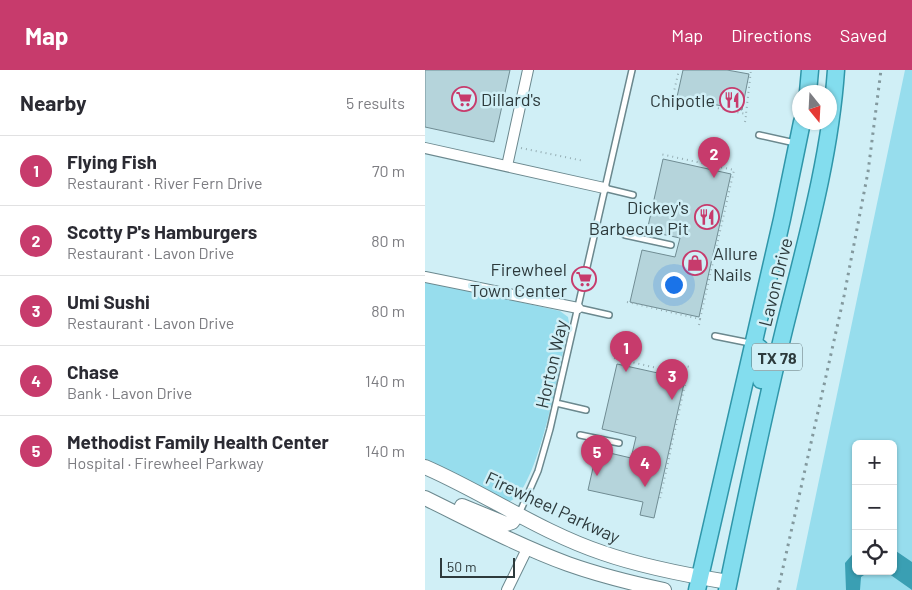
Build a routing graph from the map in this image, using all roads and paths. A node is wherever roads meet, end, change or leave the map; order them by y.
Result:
1 (528, 70) edge
2 (632, 70) edge
3 (679, 70) edge
4 (751, 70) edge
5 (810, 70) edge
6 (836, 70) edge
7 (809, 85) edge
8 (664, 97) dead end
9 (673, 99) junction
10 (671, 104) dead end
11 (746, 114) junction
12 (745, 122) dead end
13 (801, 130) edge
14 (759, 135) dead end
15 (798, 144) junction
16 (519, 147) dead end
17 (425, 148) edge
18 (660, 154) dead end
19 (583, 161) dead end
20 (507, 166) junction
21 (605, 188) junction
22 (633, 195) dead end
23 (625, 235) dead end
24 (671, 244) dead end
25 (425, 277) edge
26 (627, 302) dead end
27 (578, 308) junction
28 (609, 315) dead end
29 (700, 319) junction
30 (699, 325) dead end
31 (715, 336) dead end
32 (753, 344) junction
33 (614, 358) dead end
34 (690, 367) dead end
35 (684, 374) junction
36 (556, 403) junction
37 (586, 410) dead end
38 (581, 435) dead end
39 (619, 443) dead end
40 (756, 456) junction
41 (425, 467) edge
42 (425, 489) edge
43 (425, 498) edge
44 (660, 499) dead end
45 (519, 514) junction
46 (528, 548) junction
47 (698, 584) edge
48 (728, 586) edge
49 (507, 590) edge
50 (663, 590) edge

1 - 20 street
2 - 21 lane, Horton Way
3 - 9 path
4 - 11 path
5 - 7 main road
6 - 40 main road, Lavon Drive / TX 78
8 - 9 path
9 - 10 path
9 - 11 path
11 - 12 path
13 - 15 main road, Lavon Drive / TX 78
14 - 15 lane
15 - 32 main road, Lavon Drive / TX 78
16 - 19 path
17 - 20 street
18 - 29 path
20 - 21 street
21 - 22 lane
21 - 27 lane, Horton Way
23 - 24 lane
25 - 27 street
26 - 29 path
27 - 28 lane
27 - 36 lane, Horton Way
29 - 30 path
31 - 32 lane
32 - 40 main road
32 - 47 main road, Lavon Drive / TX 78
33 - 35 path
34 - 35 path
35 - 44 path
36 - 37 lane
36 - 45 lane, Horton Way
38 - 39 lane
40 - 48 main road, Lavon Drive / TX 78
41 - 45 main road, Firewheel Parkway
42 - 45 main road
43 - 46 main road
45 - 47 main road, Firewheel Parkway
46 - 49 street
46 - 50 main road
47 - 48 main road, Firewheel Parkway

